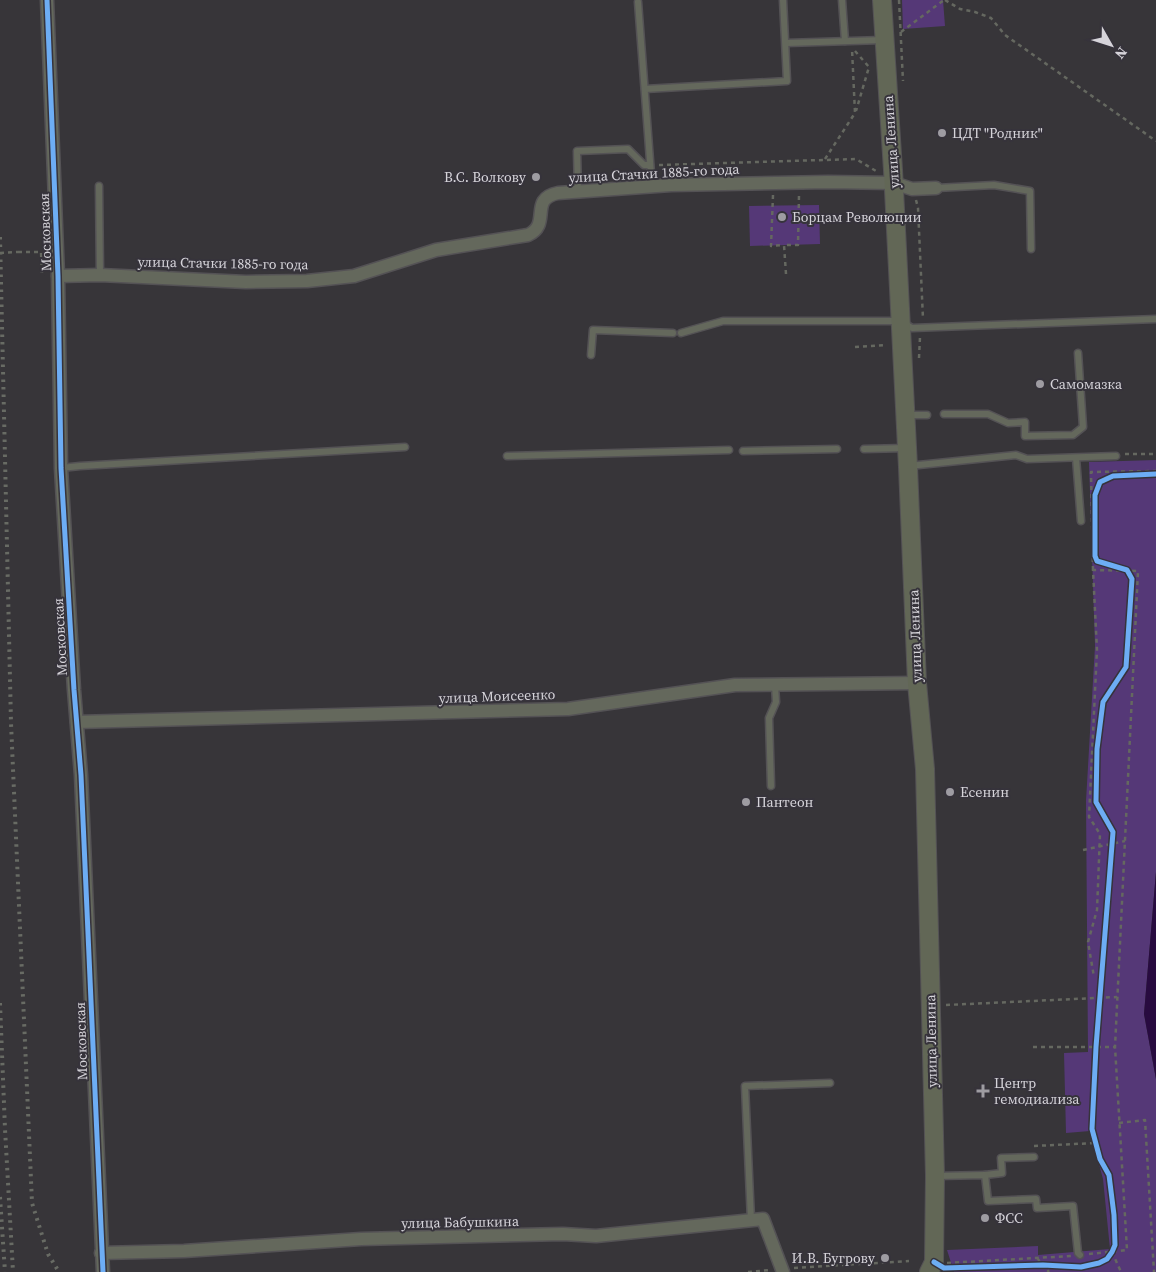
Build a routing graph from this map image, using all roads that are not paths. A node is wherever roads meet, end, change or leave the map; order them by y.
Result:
1 (47, 0) edge
2 (783, 0) edge
3 (842, 0) edge
4 (882, 0) edge
5 (638, 2) dead end
6 (884, 40) junction
7 (845, 42) junction
8 (786, 43) junction
9 (645, 89) junction
10 (650, 165) junction
11 (894, 182) junction
12 (99, 186) dead end
13 (652, 187) junction
14 (936, 188) joint
15 (578, 192) junction
16 (1031, 249) dead end
17 (58, 273) junction
18 (100, 274) junction
19 (1156, 319) edge
20 (900, 321) junction
21 (673, 333) dead end
22 (681, 333) dead end
23 (1078, 353) dead end
24 (591, 355) dead end
25 (944, 414) dead end
26 (906, 415) junction
27 (927, 415) dead end
28 (405, 447) dead end
29 (907, 448) junction
30 (837, 449) dead end
31 (864, 449) dead end
32 (729, 450) dead end
33 (743, 451) dead end
34 (507, 456) dead end
35 (1116, 456) dead end
36 (1076, 458) junction
37 (908, 466) junction
38 (61, 468) junction
39 (1082, 521) dead end
40 (916, 683) junction
41 (775, 685) junction
42 (77, 722) junction
43 (771, 786) dead end
44 (830, 1083) dead end
45 (1034, 1156) dead end
46 (985, 1175) junction
47 (935, 1176) junction
48 (751, 1220) junction
49 (101, 1253) junction
50 (1080, 1255) road end
51 (936, 1264) edge
52 (783, 1270) edge
53 (103, 1272) edge

1 - 17 street, Московская
2 - 8 lane
3 - 7 lane
4 - 6 main road, улица Ленина
5 - 9 lane
6 - 7 lane
6 - 11 main road, улица Ленина
7 - 8 lane
8 - 9 lane
9 - 10 lane
10 - 13 lane
10 - 15 lane
11 - 13 street, улица Стачки 1885-го года
11 - 14 street
11 - 20 main road, улица Ленина
12 - 18 lane
13 - 15 street, улица Стачки 1885-го года
14 - 16 lane
15 - 18 street, улица Стачки 1885-го года
17 - 18 street, улица Стачки 1885-го года
17 - 38 street, Московская
19 - 20 lane
20 - 22 lane
20 - 26 main road, улица Ленина
21 - 24 lane
23 - 25 lane
26 - 27 lane
26 - 29 main road, улица Ленина
28 - 38 lane
29 - 31 lane
29 - 37 main road, улица Ленина
30 - 33 lane
32 - 34 lane
35 - 36 lane
36 - 37 lane
36 - 39 lane
37 - 40 main road, улица Ленина
38 - 42 street, Московская
40 - 41 street, улица Моисеенко
40 - 47 main road, улица Ленина
41 - 42 street, улица Моисеенко
41 - 43 lane
42 - 49 street, Московская
44 - 48 lane
45 - 46 lane
46 - 47 lane
46 - 50 lane
47 - 51 main road, улица Ленина
48 - 49 street, улица Бабушкина
48 - 52 street
49 - 53 street, Московская

